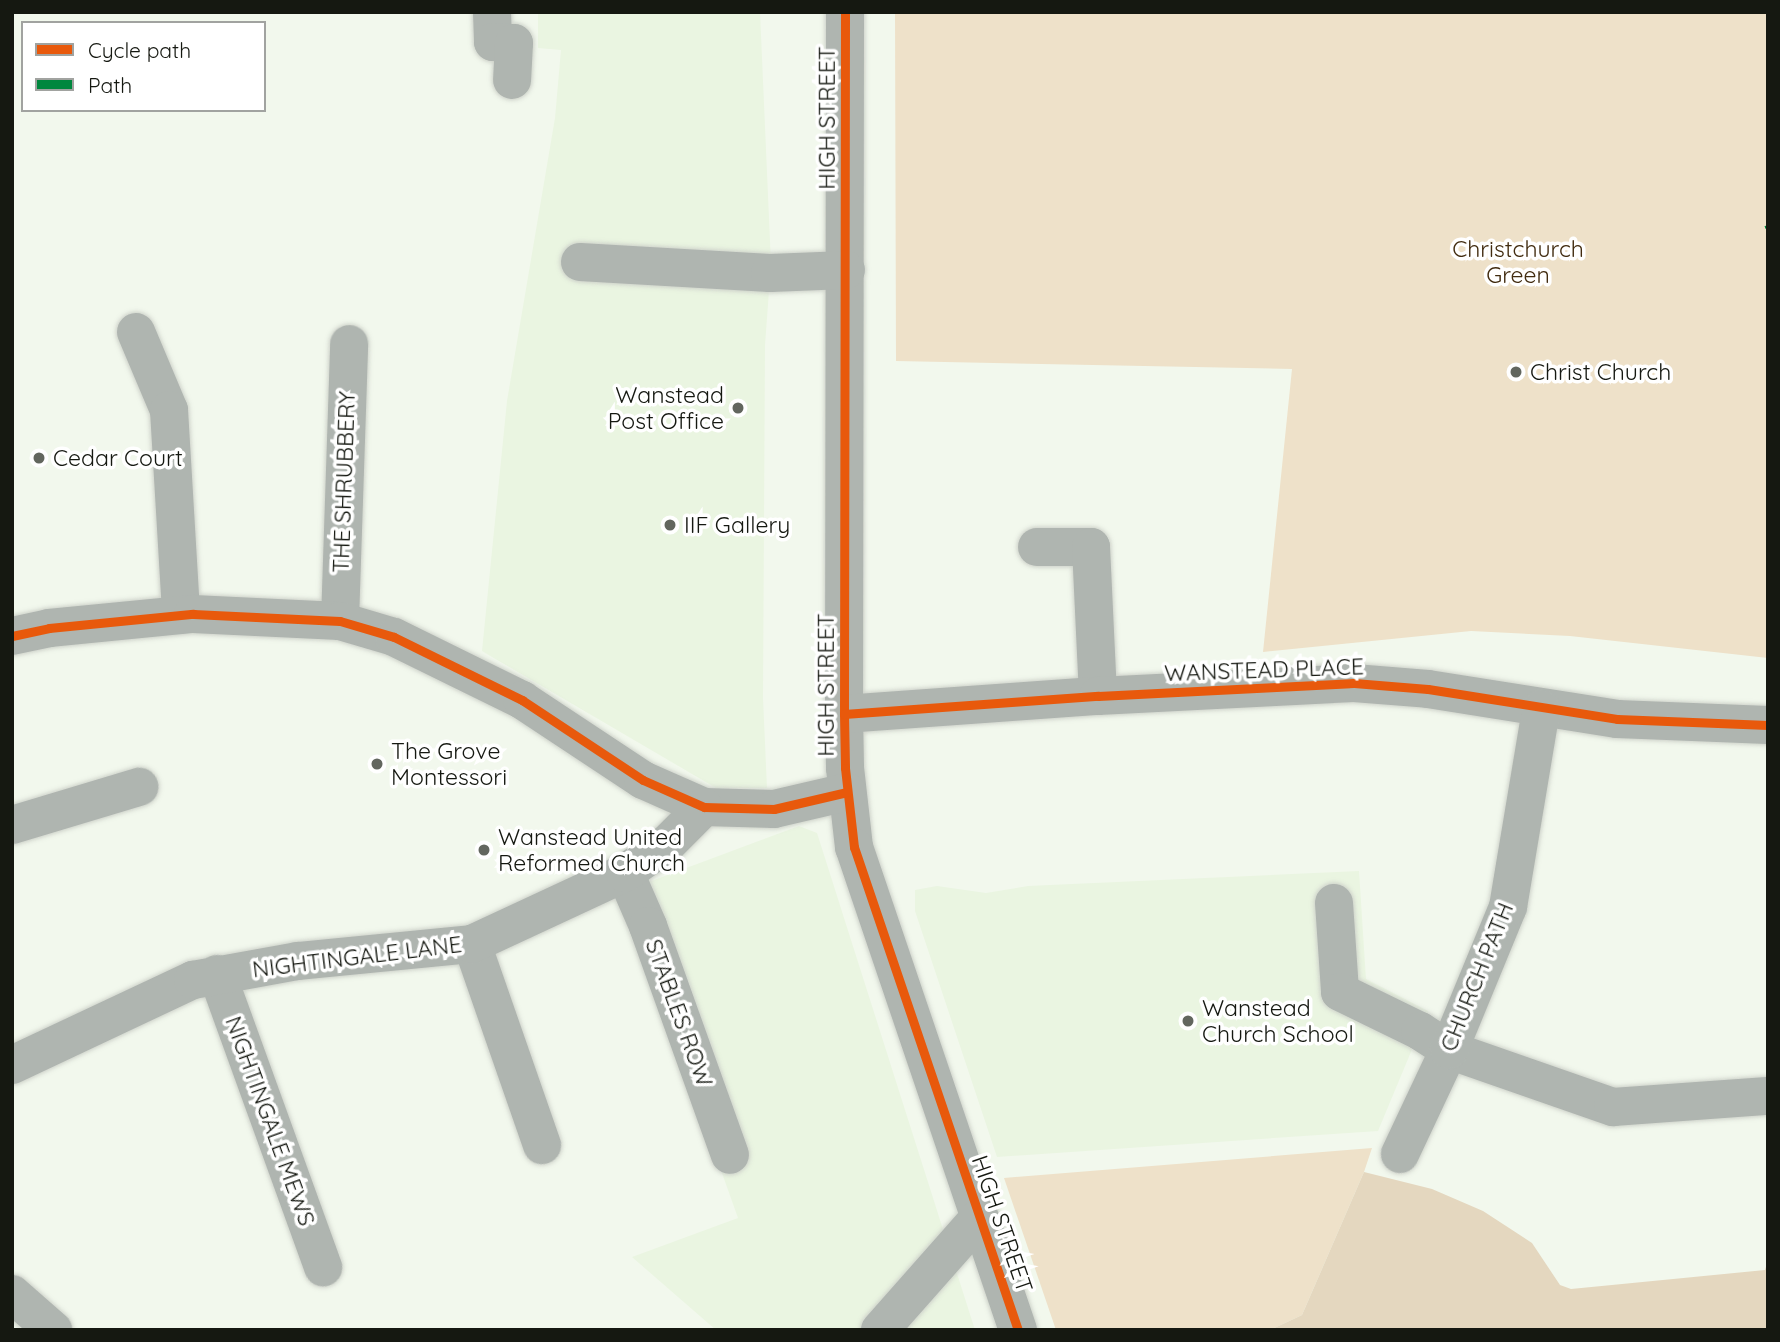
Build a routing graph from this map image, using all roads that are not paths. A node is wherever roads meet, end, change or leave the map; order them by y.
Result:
1 (492, 12) edge
2 (845, 12) edge
3 (512, 80) dead end
4 (580, 262) dead end
5 (846, 270) junction
6 (136, 332) dead end
7 (349, 344) dead end
8 (1037, 547) dead end
9 (181, 615) junction
10 (340, 621) junction
11 (12, 636) edge
12 (1098, 696) junction
13 (1541, 709) junction
14 (844, 714) junction
15 (1768, 725) edge
16 (139, 787) dead end
17 (848, 792) junction
18 (704, 807) junction
19 (12, 825) edge
20 (625, 873) junction
21 (1334, 903) dead end
22 (472, 944) junction
23 (217, 974) junction
24 (1449, 1051) junction
25 (12, 1065) edge
26 (1768, 1096) edge
27 (542, 1145) dead end
28 (1399, 1154) dead end
29 (730, 1155) dead end
30 (979, 1218) junction
31 (323, 1267) dead end
32 (15, 1303) edge
33 (52, 1330) edge
34 (880, 1330) edge
35 (1018, 1330) edge

1 - 3 street
2 - 5 street, HIGH STREET
4 - 5 street
5 - 14 street, HIGH STREET
6 - 9 street
7 - 10 street, THE SHRUBBERY
8 - 12 street
9 - 10 street
9 - 11 street
10 - 18 street
12 - 13 street, WANSTEAD PLACE
12 - 14 street, WANSTEAD PLACE
13 - 15 street, WANSTEAD PLACE
13 - 24 street, CHURCH PATH
14 - 17 street, HIGH STREET
16 - 19 street
17 - 18 street
17 - 30 street, HIGH STREET
18 - 20 street, NIGHTINGALE LANE
20 - 22 street, NIGHTINGALE LANE
20 - 29 street, STABLES ROW
21 - 24 street
22 - 23 street, NIGHTINGALE LANE
22 - 27 street
23 - 25 street, NIGHTINGALE LANE
23 - 31 street, NIGHTINGALE MEWS
24 - 26 street
24 - 28 street, CHURCH PATH
30 - 34 street
30 - 35 street, HIGH STREET
32 - 33 street

